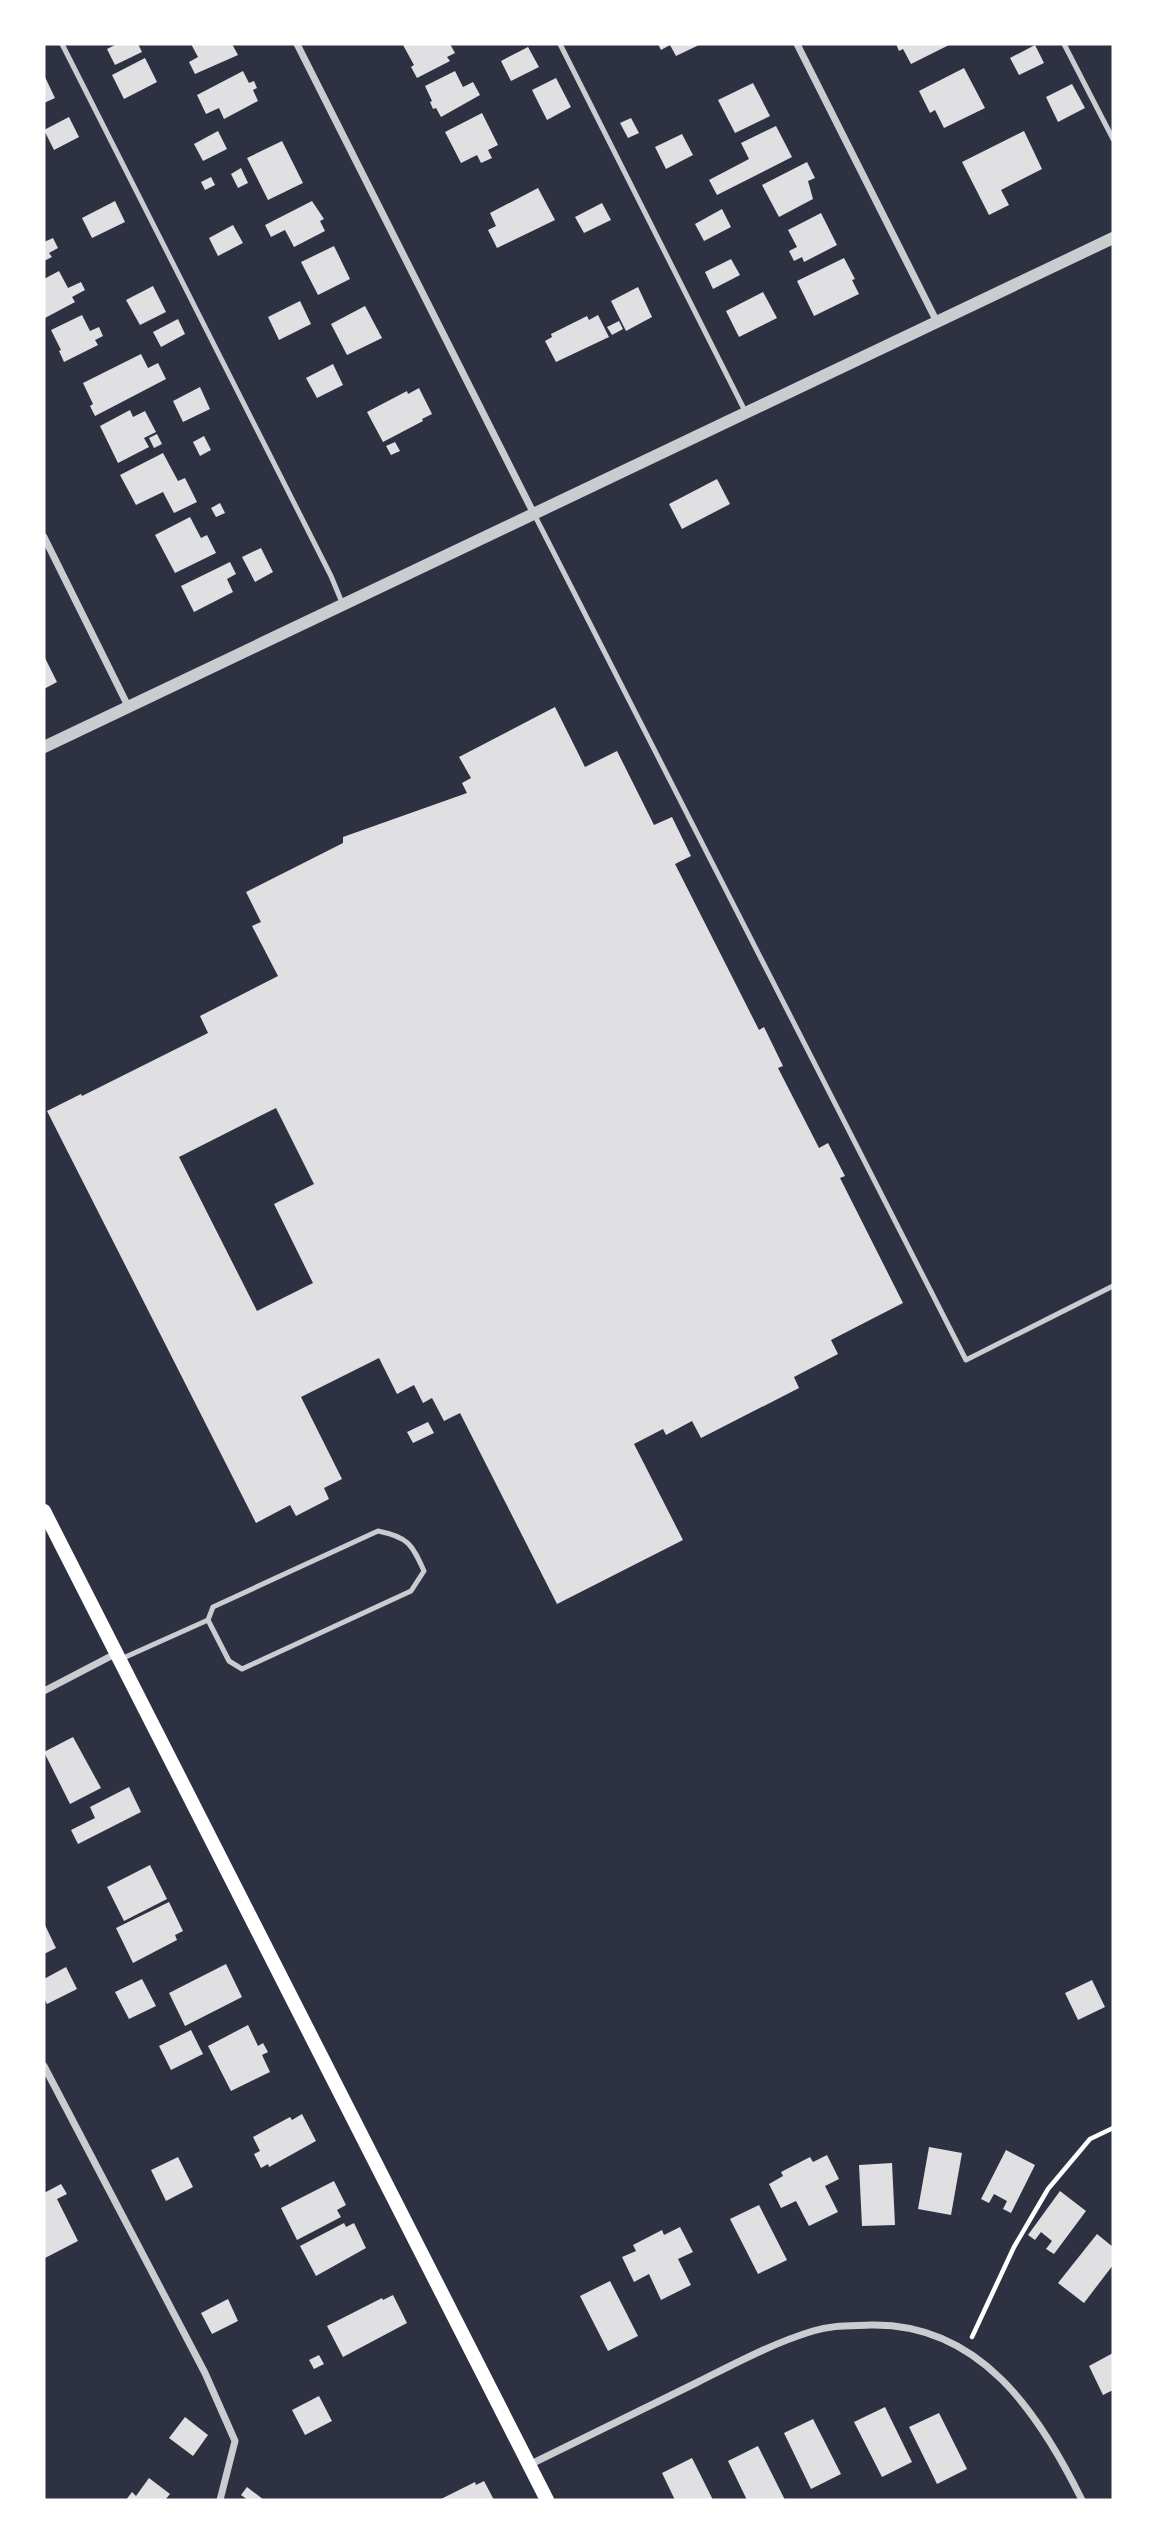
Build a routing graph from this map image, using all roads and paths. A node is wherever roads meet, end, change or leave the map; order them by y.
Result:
1 (62, 44) edge
2 (297, 44) edge
3 (560, 44) edge
4 (797, 44) edge
5 (1064, 44) edge
6 (1113, 139) edge
7 (1113, 238) edge
8 (937, 322) junction
9 (746, 413) junction
10 (534, 514) junction
11 (44, 537) edge
12 (343, 605) junction
13 (128, 706) junction
14 (44, 747) edge
15 (1113, 1286) edge
16 (44, 1511) edge
17 (208, 1620) junction
18 (117, 1658) junction
19 (44, 1691) edge
20 (44, 2066) edge
21 (1113, 2128) edge
22 (965, 2351) junction
23 (529, 2465) junction
24 (220, 2500) edge
25 (547, 2500) edge
26 (1082, 2500) edge

1 - 12 lane
2 - 10 street
3 - 9 lane
4 - 8 street
5 - 6 lane
7 - 8 street
8 - 9 street
9 - 10 street
10 - 12 street
10 - 15 lane
11 - 13 street
12 - 13 street
13 - 14 street
16 - 18 main road
17 - 17 lane
17 - 18 lane
18 - 19 street
18 - 23 main road
20 - 24 street
21 - 22 path
22 - 23 street
22 - 26 street
23 - 25 main road

